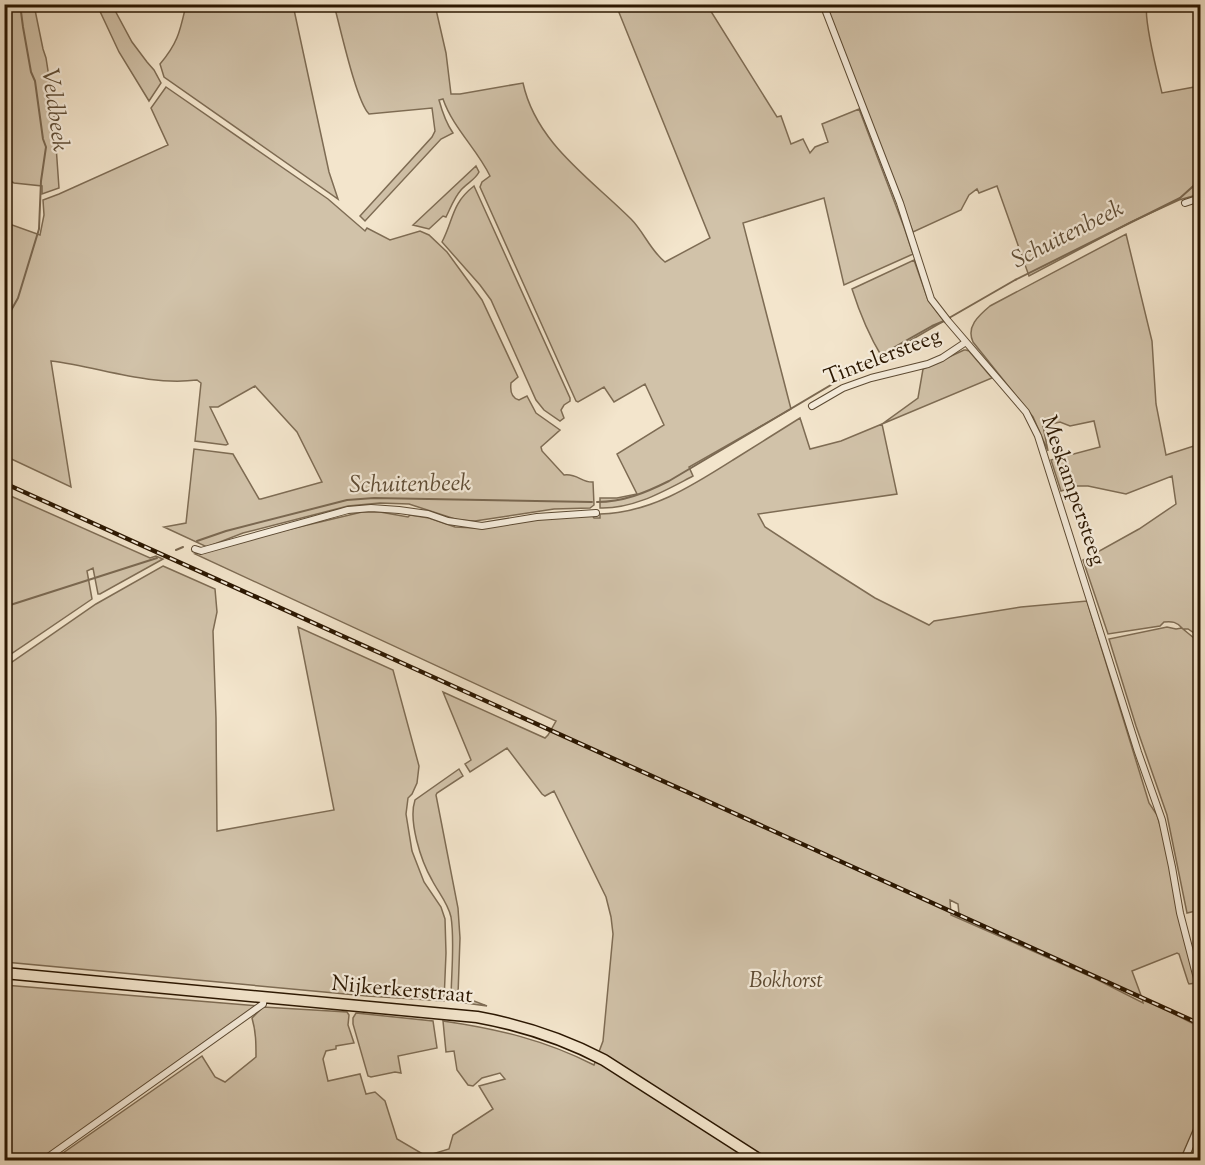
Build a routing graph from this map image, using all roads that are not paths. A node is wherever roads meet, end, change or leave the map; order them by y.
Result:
1 (823, 4) edge
2 (1200, 198) edge
3 (1185, 202) dead end
4 (966, 342) junction
5 (812, 406) dead end
6 (596, 513) dead end
7 (195, 549) dead end
8 (4, 973) edge
9 (1200, 990) edge
10 (264, 998) junction
11 (1200, 1123) edge
12 (44, 1161) edge
13 (760, 1161) edge
14 (1184, 1161) edge

1 - 4 street, Meskampersteeg
2 - 3 street
4 - 5 street, Tintelersteeg
4 - 9 street, Meskampersteeg
6 - 7 street
8 - 10 main road, Nijkerkerstraat
10 - 12 street
10 - 13 main road, Nijkerkerstraat
11 - 14 street

